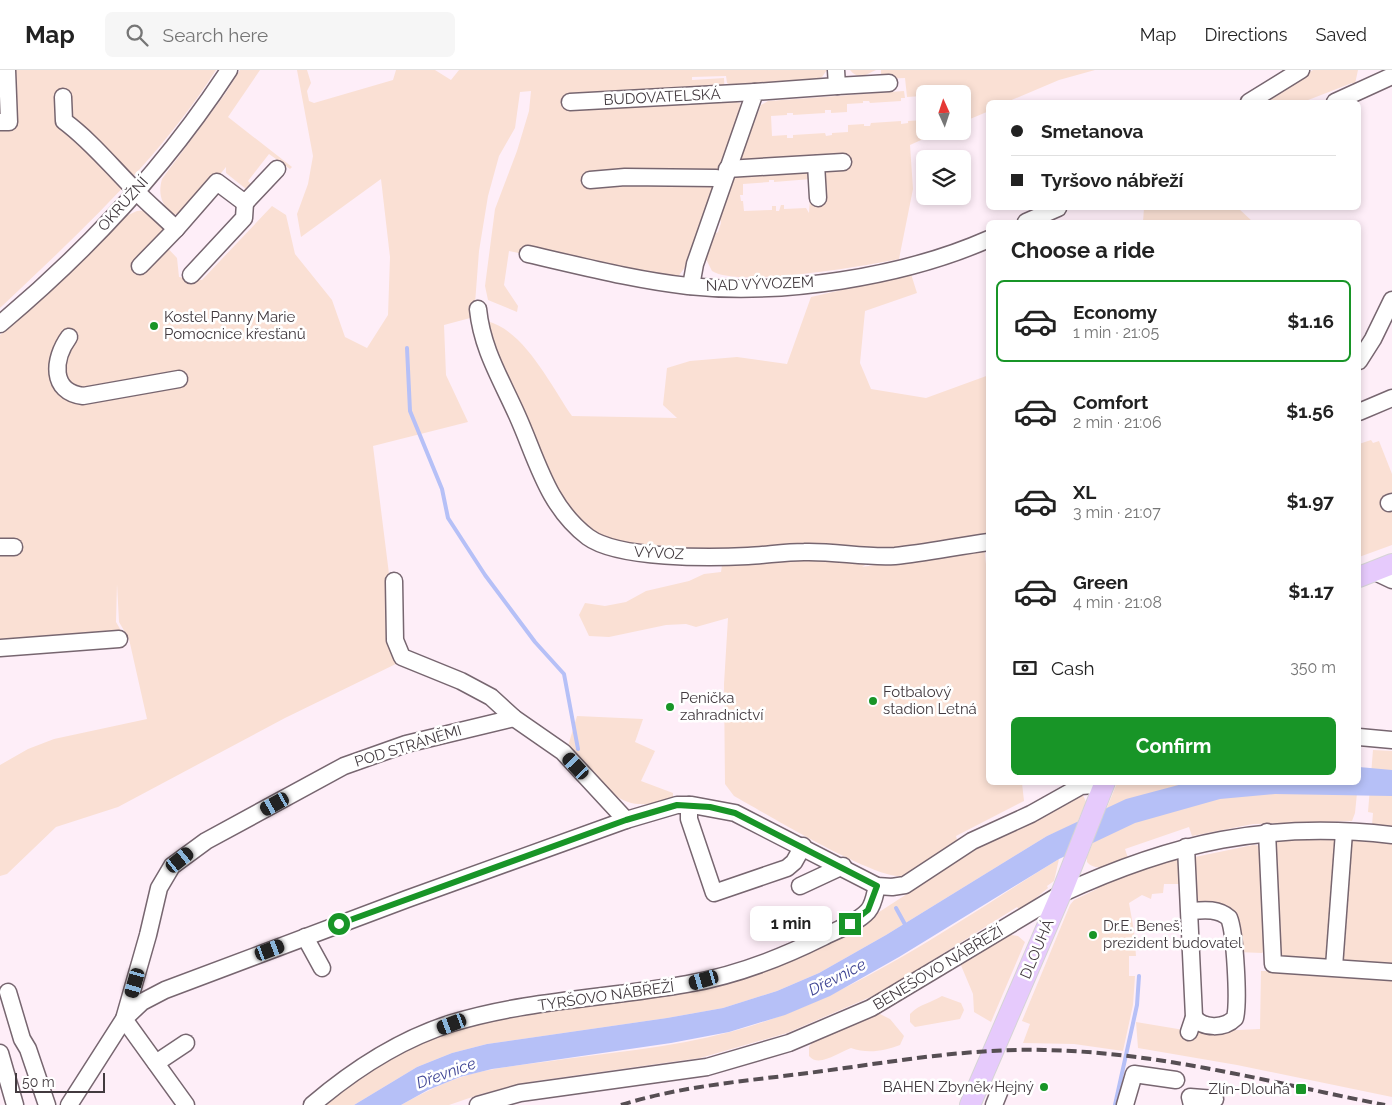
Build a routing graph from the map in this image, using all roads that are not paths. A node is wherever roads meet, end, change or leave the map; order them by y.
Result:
1 (7, 70) edge
2 (229, 70) edge
3 (1301, 70) edge
4 (1392, 76) edge
5 (836, 78) edge
6 (889, 83) dead end
7 (755, 92) junction
8 (4, 96) edge
9 (63, 96) dead end
10 (1252, 100) edge
11 (1339, 100) edge
12 (570, 102) dead end
13 (5, 122) edge
14 (843, 162) dead end
15 (816, 164) junction
16 (277, 169) dead end
17 (725, 175) junction
18 (590, 180) dead end
19 (136, 191) junction
20 (818, 198) dead end
21 (246, 203) junction
22 (1053, 210) edge
23 (1031, 220) edge
24 (176, 229) junction
25 (986, 240) edge
26 (528, 254) dead end
27 (140, 266) dead end
28 (191, 275) dead end
29 (691, 286) junction
30 (1392, 300) edge
31 (478, 309) dead end
32 (0, 324) edge
33 (69, 337) dead end
34 (1361, 358) edge
35 (179, 379) dead end
36 (1392, 398) edge
37 (1361, 411) edge
38 (986, 542) edge
39 (1392, 564) edge
40 (1366, 574) edge
41 (1392, 580) edge
42 (394, 581) dead end
43 (119, 639) dead end
44 (0, 648) edge
45 (514, 718) junction
46 (1361, 737) edge
47 (1392, 740) edge
48 (1103, 788) edge
49 (688, 805) junction
50 (626, 820) junction
51 (1267, 832) junction
52 (1344, 832) junction
53 (1392, 835) edge
54 (803, 846) junction
55 (1186, 847) junction
56 (842, 866) junction
57 (800, 886) dead end
58 (877, 886) junction
59 (1062, 890) junction
60 (1190, 911) junction
61 (305, 937) junction
62 (1334, 967) junction
63 (322, 968) dead end
64 (1392, 972) edge
65 (8, 992) dead end
66 (124, 1019) junction
67 (186, 1043) dead end
68 (0, 1053) edge
69 (156, 1063) junction
70 (1176, 1080) dead end
71 (1215, 1099) dead end
72 (15, 1105) edge
73 (47, 1105) edge
74 (69, 1105) edge
75 (186, 1105) edge
76 (312, 1105) edge
77 (478, 1105) edge
78 (970, 1105) edge
79 (1125, 1105) edge
80 (1192, 1105) edge

1 - 8 street
2 - 19 street, OKRUŽNÍ
3 - 10 street
4 - 11 street
5 - 6 street, BUDOVATELSKÁ
5 - 7 street, BUDOVATELSKÁ
7 - 12 street, BUDOVATELSKÁ
7 - 17 street
8 - 13 street
9 - 19 street
14 - 15 street
15 - 17 street
15 - 20 street
16 - 21 street
17 - 18 street
17 - 29 street
19 - 24 street
19 - 32 street, OKRUŽNÍ
21 - 24 street
21 - 28 street
22 - 23 street
24 - 27 street
25 - 29 street, NAD VÝVOZEM
26 - 29 street, NAD VÝVOZEM
30 - 34 street
31 - 38 street, VÝVOZ
33 - 35 street
36 - 37 street
39 - 40 main road
40 - 41 street
42 - 45 street
43 - 44 street
45 - 50 street
45 - 66 street, POD STRÁNĚMI
46 - 47 street
48 - 58 street
48 - 59 main road, DLOUHÁ
49 - 50 street
49 - 54 street
49 - 54 street
50 - 61 street
51 - 52 street, BENEŠOVO NÁBŘEŽÍ
51 - 55 street, BENEŠOVO NÁBŘEŽÍ
51 - 62 street
52 - 53 street, BENEŠOVO NÁBŘEŽÍ
52 - 62 street
54 - 56 street
55 - 59 street, BENEŠOVO NÁBŘEŽÍ
55 - 60 street
56 - 57 street
56 - 58 street
58 - 76 street, TYRŠOVO NÁBŘEŽÍ
59 - 77 street, BENEŠOVO NÁBŘEŽÍ
59 - 78 main road, DLOUHÁ
60 - 60 street
61 - 63 street
61 - 66 street
62 - 64 street
65 - 73 street
66 - 69 street
66 - 74 street, POD STRÁNĚMI
67 - 69 street
68 - 72 street
69 - 75 street
70 - 79 street
71 - 80 street

